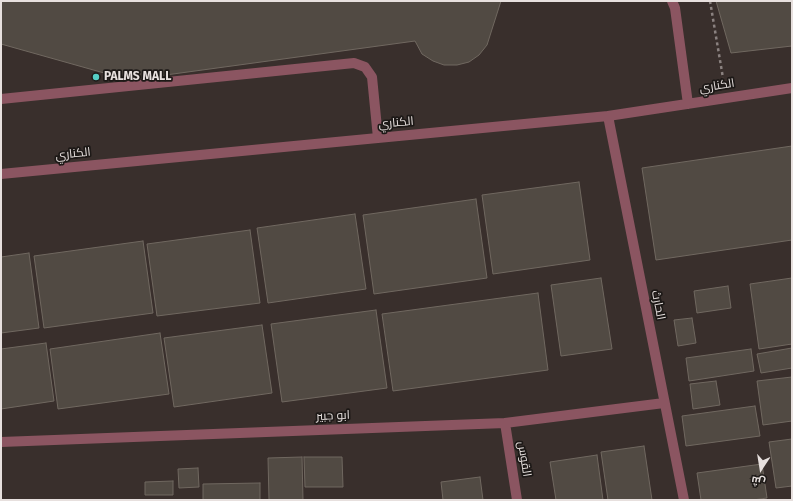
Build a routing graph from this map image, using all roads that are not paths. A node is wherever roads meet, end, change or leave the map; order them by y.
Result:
1 (672, 1) edge
2 (792, 88) edge
3 (1, 99) edge
4 (688, 104) junction
5 (608, 116) junction
6 (378, 138) junction
7 (1, 174) edge
8 (664, 404) junction
9 (505, 423) junction
10 (1, 442) edge
11 (517, 500) edge
12 (684, 500) edge

1 - 4 street
2 - 4 street, الكناري
3 - 6 street
4 - 5 street, الكناري
5 - 6 street, الكناري
5 - 8 street, الحارث
6 - 7 street, الكناري
8 - 9 street, ابو جبير
8 - 12 street, الحارث
9 - 10 street, ابو جبير
9 - 11 street, القوس

